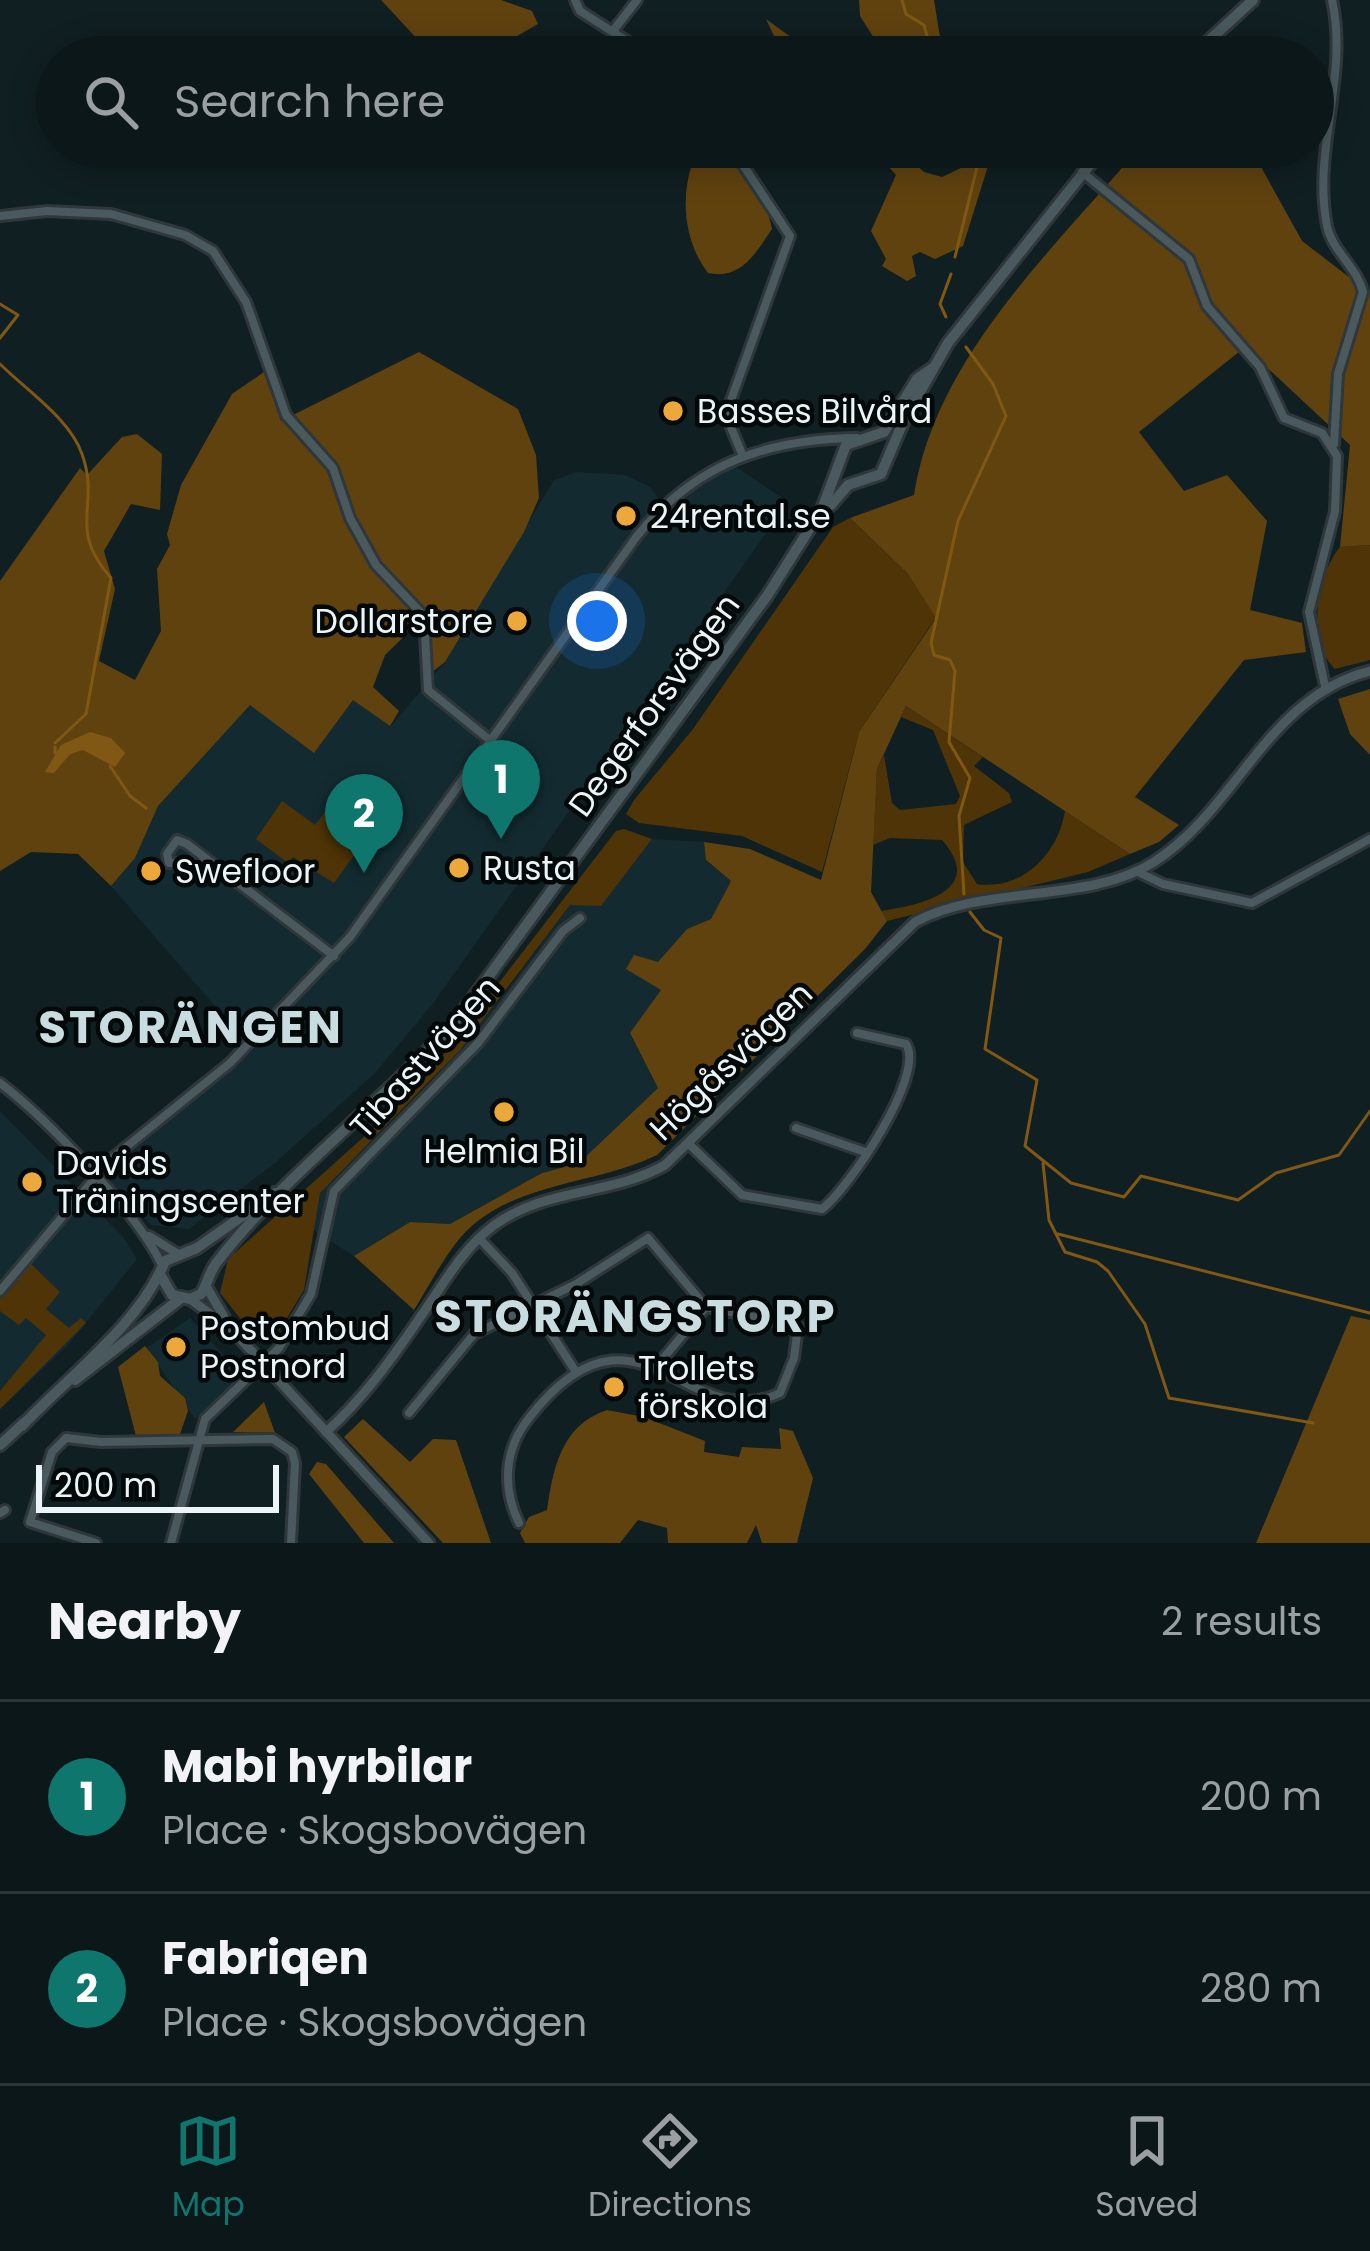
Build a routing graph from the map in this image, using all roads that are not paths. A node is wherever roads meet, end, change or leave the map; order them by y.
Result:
1 (574, 0) edge
2 (637, 0) edge
3 (1253, 0) edge
4 (1332, 0) edge
5 (613, 31) junction
6 (620, 36) edge
7 (1214, 36) edge
8 (1334, 96) edge
9 (745, 168) edge
10 (1086, 168) edge
11 (1327, 168) edge
12 (1082, 172) junction
13 (0, 216) edge
14 (931, 369) junction
15 (864, 438) junction
16 (808, 441) junction
17 (1334, 446) junction
18 (742, 454) junction
19 (886, 458) junction
20 (841, 461) junction
21 (857, 482) junction
22 (766, 596) junction
23 (1370, 671) edge
24 (1325, 686) junction
25 (491, 741) junction
26 (1370, 839) edge
27 (208, 863) junction
28 (1136, 871) junction
29 (580, 917) dead end
30 (334, 956) junction
31 (856, 1034) dead end
32 (0, 1083) edge
33 (796, 1128) dead end
34 (689, 1144) junction
35 (866, 1152) junction
36 (304, 1172) junction
37 (95, 1179) junction
38 (138, 1228) junction
39 (479, 1238) junction
40 (182, 1254) junction
41 (161, 1271) junction
42 (207, 1280) junction
43 (0, 1291) edge
44 (185, 1299) junction
45 (533, 1304) junction
46 (706, 1307) junction
47 (233, 1331) junction
48 (264, 1364) junction
49 (656, 1367) junction
50 (576, 1372) junction
51 (409, 1413) dead end
52 (22, 1426) junction
53 (326, 1432) junction
54 (199, 1440) junction
55 (0, 1445) edge
56 (519, 1523) dead end
57 (96, 1543) edge
58 (171, 1543) edge
59 (292, 1543) edge
60 (429, 1543) edge

1 - 5 street
2 - 5 street
3 - 7 main road
4 - 8 street
5 - 6 street
9 - 18 street
10 - 12 main road
11 - 17 street
12 - 14 main road
12 - 17 street
13 - 25 street
14 - 15 main road, Degerforsvägen
14 - 19 main road
15 - 16 street
15 - 19 main road
15 - 20 main road, Degerforsvägen
16 - 18 street
16 - 20 street
17 - 24 street
18 - 25 street
19 - 21 main road, Degerforsvägen
20 - 21 main road
20 - 22 main road, Degerforsvägen
21 - 22 main road, Degerforsvägen
22 - 36 main road, Degerforsvägen
23 - 24 street
24 - 28 street, Högåsvägen
25 - 30 street
26 - 28 street
27 - 27 street
27 - 30 street
28 - 34 street, Högåsvägen
29 - 48 street, Tibastvägen
30 - 37 street
31 - 35 street
32 - 37 street
33 - 35 street
34 - 35 street
34 - 39 street, Högåsvägen
36 - 40 main road, Degerforsvägen
36 - 42 main road, Degerforsvägen
37 - 38 street
37 - 43 street
38 - 40 street
38 - 41 street
39 - 45 street
39 - 53 street, Högåsvägen
40 - 41 main road, Degerforsvägen
40 - 42 main road
41 - 44 main road
41 - 52 main road
42 - 44 main road, Degerforsvägen
42 - 47 street
44 - 47 street
44 - 52 main road
45 - 46 street
45 - 50 street
45 - 51 street
46 - 49 street
46 - 49 street
47 - 48 street
48 - 53 street
48 - 54 street, Tibastvägen
49 - 50 street
50 - 56 street
52 - 55 main road
53 - 60 street
54 - 57 street
54 - 58 street, Tibastvägen
54 - 59 street

